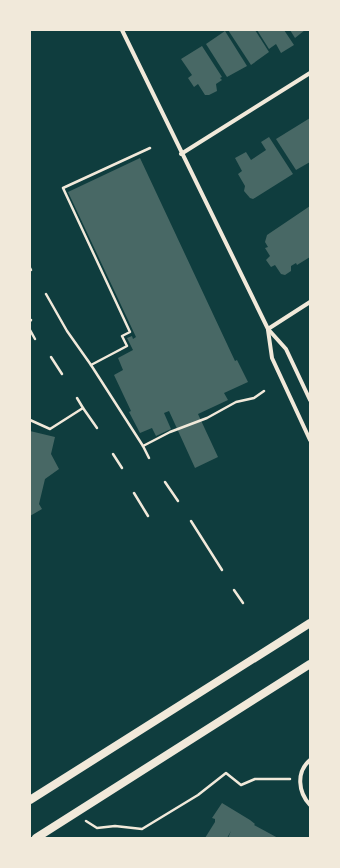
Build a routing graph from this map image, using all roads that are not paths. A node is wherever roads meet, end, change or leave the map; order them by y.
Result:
1 (122, 30) edge
2 (310, 73) edge
3 (181, 154) junction
4 (310, 302) edge
5 (268, 329) junction
6 (310, 400) edge
7 (310, 440) edge
8 (310, 623) edge
9 (310, 664) edge
10 (310, 760) edge
11 (30, 800) edge
12 (310, 805) edge
13 (36, 838) edge

1 - 3 street
2 - 3 street
3 - 5 street
4 - 5 street
5 - 6 street
5 - 7 street
8 - 11 main road
9 - 13 main road
10 - 12 street

